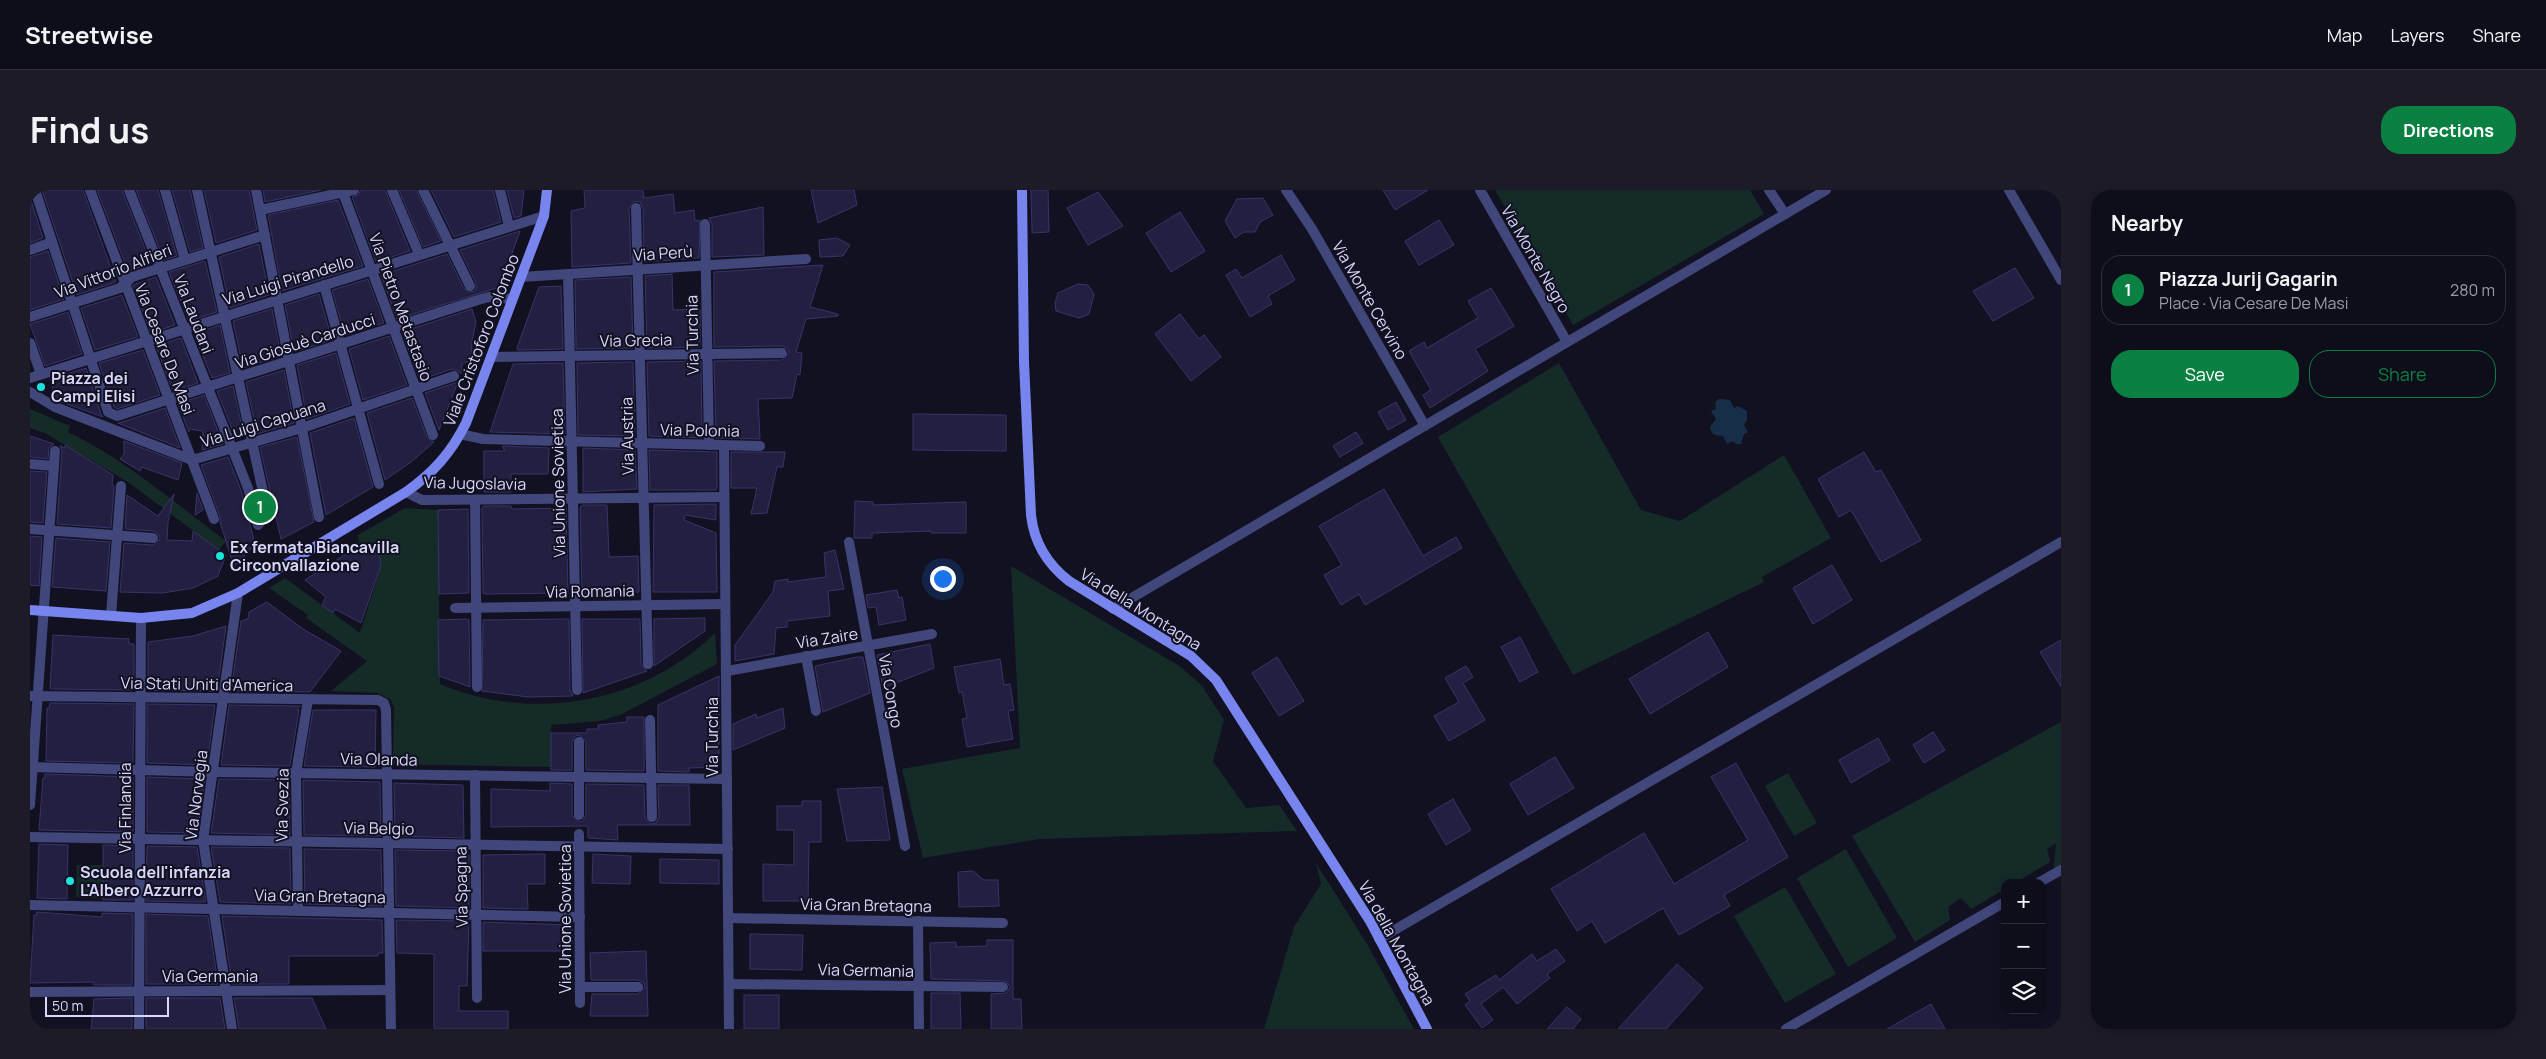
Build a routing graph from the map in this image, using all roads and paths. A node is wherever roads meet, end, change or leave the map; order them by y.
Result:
1 (90, 190) edge
2 (129, 190) edge
3 (165, 190) edge
4 (198, 190) edge
5 (256, 190) edge
6 (354, 190) edge
7 (392, 190) edge
8 (423, 190) edge
9 (500, 190) edge
10 (548, 190) edge
11 (1022, 190) edge
12 (1286, 190) edge
13 (1480, 190) edge
14 (1769, 190) edge
15 (1826, 190) edge
16 (2009, 190) edge
17 (342, 191) edge
18 (33, 192) edge
19 (636, 208) dead end
20 (260, 210) junction
21 (1785, 214) junction
22 (544, 216) junction
23 (705, 224) dead end
24 (509, 226) junction
25 (265, 235) junction
26 (52, 242) junction
27 (450, 244) junction
28 (30, 250) edge
29 (210, 252) junction
30 (419, 254) junction
31 (806, 259) dead end
32 (185, 260) junction
33 (706, 265) junction
34 (160, 267) junction
35 (372, 270) junction
36 (638, 270) junction
37 (568, 274) junction
38 (521, 277) junction
39 (2061, 280) edge
40 (125, 284) junction
41 (324, 284) junction
42 (470, 286) dead end
43 (277, 299) junction
44 (512, 299) junction
45 (72, 304) junction
46 (224, 316) junction
47 (30, 317) edge
48 (394, 328) junction
49 (184, 329) junction
50 (147, 340) junction
51 (1567, 342) junction
52 (30, 343) edge
53 (341, 346) junction
54 (782, 353) dead end
55 (707, 354) junction
56 (640, 355) junction
57 (570, 356) junction
58 (491, 357) junction
59 (90, 358) junction
60 (290, 362) junction
61 (40, 374) junction
62 (454, 376) dead end
63 (30, 378) edge
64 (238, 378) junction
65 (207, 388) junction
66 (416, 390) junction
67 (30, 392) edge
68 (168, 400) junction
69 (358, 409) junction
70 (1425, 426) junction
71 (302, 428) junction
72 (460, 434) junction
73 (433, 435) dead end
74 (572, 442) junction
75 (251, 443) junction
76 (642, 444) junction
77 (709, 445) junction
78 (724, 446) junction
79 (760, 446) dead end
80 (232, 448) junction
81 (55, 451) dead end
82 (192, 460) junction
83 (30, 464) edge
84 (54, 466) junction
85 (379, 484) dead end
86 (121, 486) dead end
87 (406, 492) junction
88 (724, 497) junction
89 (644, 498) junction
90 (573, 499) junction
91 (475, 500) junction
92 (319, 517) dead end
93 (214, 519) dead end
94 (30, 529) edge
95 (49, 531) junction
96 (117, 536) junction
97 (154, 538) dead end
98 (848, 542) dead end
99 (2061, 542) edge
100 (238, 593) junction
101 (725, 604) junction
102 (646, 605) junction
103 (575, 606) junction
104 (454, 608) dead end
105 (476, 608) junction
106 (1114, 609) junction
107 (30, 610) edge
108 (44, 611) junction
109 (111, 615) junction
110 (141, 618) junction
111 (932, 634) dead end
112 (868, 646) junction
113 (806, 656) junction
114 (648, 664) dead end
115 (726, 670) junction
116 (477, 687) dead end
117 (577, 690) dead end
118 (34, 697) edge
119 (140, 698) junction
120 (223, 699) junction
121 (308, 700) junction
122 (816, 711) dead end
123 (650, 720) dead end
124 (578, 742) dead end
125 (31, 767) edge
126 (140, 770) junction
127 (213, 772) junction
128 (296, 773) junction
129 (386, 774) junction
130 (475, 775) junction
131 (579, 777) junction
132 (651, 778) junction
133 (727, 779) junction
134 (30, 805) edge
135 (579, 815) dead end
136 (652, 817) dead end
137 (579, 834) dead end
138 (30, 837) edge
139 (140, 839) junction
140 (203, 840) junction
141 (297, 842) junction
142 (388, 843) junction
143 (476, 844) junction
144 (580, 846) junction
145 (905, 846) dead end
146 (728, 849) junction
147 (2061, 870) edge
148 (2045, 879) edge
149 (2001, 904) edge
150 (30, 905) edge
151 (140, 907) junction
152 (214, 909) junction
153 (298, 911) junction
154 (389, 913) junction
155 (477, 915) junction
156 (580, 917) junction
157 (728, 918) junction
158 (918, 921) junction
159 (1003, 923) dead end
160 (1379, 939) junction
161 (729, 984) junction
162 (918, 986) junction
163 (580, 987) junction
164 (638, 987) dead end
165 (1003, 987) dead end
166 (390, 990) junction
167 (139, 991) junction
168 (226, 991) junction
169 (30, 992) edge
170 (477, 998) dead end
171 (580, 1003) dead end
172 (139, 1029) edge
173 (232, 1029) edge
174 (391, 1029) edge
175 (729, 1029) edge
176 (919, 1029) edge
177 (1428, 1029) edge
178 (1786, 1029) edge

1 - 40 street, Via Cesare De Masi
2 - 34 street, Via Laudani
3 - 32 street
4 - 29 street
5 - 20 street
6 - 17 street
7 - 30 street
8 - 27 street
9 - 24 street
10 - 22 street, Viale Cristoforo Colombo
11 - 106 street, Via della Montagna
12 - 70 street, Via Monte Cervino
13 - 51 street, Via Monte Negro
14 - 21 street
15 - 21 street
16 - 39 street
17 - 20 street
17 - 35 street, Via Pietro Metastasio
18 - 26 street
19 - 36 street, Via Austria
20 - 25 street
21 - 51 street
22 - 24 street, Via Luigi Pirandello
22 - 38 street, Viale Cristoforo Colombo
23 - 33 street, Via Turchia
24 - 27 street, Via Luigi Pirandello
25 - 29 street, Via Vittorio Alfieri
25 - 43 street
26 - 28 street
26 - 45 street
27 - 30 street, Via Luigi Pirandello
27 - 42 street
29 - 32 street, Via Vittorio Alfieri
29 - 46 street
30 - 35 street, Via Luigi Pirandello
31 - 33 street, Via Perù
32 - 34 street, Via Vittorio Alfieri
33 - 36 street, Via Perù
33 - 55 street, Via Turchia
34 - 40 street, Via Vittorio Alfieri
34 - 49 street, Via Laudani
35 - 41 street, Via Luigi Pirandello
35 - 48 street, Via Pietro Metastasio
36 - 37 street, Via Perù
36 - 56 street, Via Austria
37 - 38 street, Via Perù
37 - 57 street, Via Unione Sovietica
38 - 44 street, Viale Cristoforo Colombo
40 - 45 street, Via Vittorio Alfieri
40 - 50 street, Via Cesare De Masi
41 - 43 street, Via Luigi Pirandello
41 - 53 street
43 - 46 street, Via Luigi Pirandello
43 - 60 street
44 - 48 street, Via Giosuè Carducci
44 - 58 street, Viale Cristoforo Colombo
45 - 47 street, Via Vittorio Alfieri
45 - 59 street
46 - 49 street, Via Luigi Pirandello
46 - 64 street
48 - 53 street, Via Giosuè Carducci
48 - 66 street, Via Pietro Metastasio
49 - 50 street, Via Luigi Pirandello
49 - 65 street, Via Laudani
50 - 59 street, Via Luigi Pirandello
50 - 68 street, Via Cesare De Masi
51 - 70 street
52 - 61 street
53 - 60 street, Via Giosuè Carducci
53 - 69 street
54 - 55 street, Via Grecia
55 - 56 street, Via Grecia
55 - 77 street, Via Turchia
56 - 57 street, Via Grecia
56 - 76 street, Via Austria
57 - 58 street, Via Grecia
57 - 74 street, Via Unione Sovietica
58 - 72 street, Viale Cristoforo Colombo
59 - 61 street, Via Luigi Pirandello
59 - 68 street, Via Giosuè Carducci
60 - 64 street, Via Giosuè Carducci
60 - 71 street
61 - 63 street, Via Luigi Pirandello
62 - 66 street, Via Luigi Capuana
64 - 65 street, Via Giosuè Carducci
64 - 75 street
65 - 68 street, Via Giosuè Carducci
65 - 80 street, Via Laudani
66 - 69 street, Via Luigi Capuana
66 - 73 street, Via Pietro Metastasio
67 - 82 street, Via Luigi Capuana
68 - 82 street, Via Cesare De Masi
69 - 71 street, Via Luigi Capuana
69 - 85 street
70 - 106 street
71 - 75 street, Via Luigi Capuana
71 - 92 street
72 - 74 street, Via Polonia
72 - 87 street, Viale Cristoforo Colombo
74 - 76 street, Via Polonia
74 - 90 street, Via Unione Sovietica
75 - 80 street, Via Luigi Capuana
75 - 80 street, Via Laudani
76 - 77 street, Via Polonia
76 - 89 street, Via Austria
77 - 78 street, Via Polonia
78 - 79 street, Via Polonia
78 - 88 street, Via Turchia
80 - 82 street, Via Luigi Capuana
81 - 84 street
82 - 93 street, Via Cesare De Masi
83 - 84 street
84 - 95 street
86 - 96 street
87 - 91 street, Via Jugoslavia
87 - 100 street, Viale Cristoforo Colombo
88 - 89 street, Via Jugoslavia
88 - 101 street, Via Turchia
89 - 90 street, Via Jugoslavia
89 - 102 street, Via Austria
90 - 91 street, Via Jugoslavia
90 - 103 street, Via Unione Sovietica
91 - 105 street
94 - 95 street
95 - 96 street
95 - 108 street
96 - 97 street
96 - 109 street
98 - 112 street, Via Congo
99 - 160 street
100 - 110 street, Viale Cristoforo Colombo
100 - 120 street, Via Norvegia
101 - 102 street, Via Romania
101 - 115 street, Via Turchia
102 - 103 street, Via Romania
102 - 114 street, Via Austria
103 - 105 street, Via Romania
103 - 117 street, Via Unione Sovietica
104 - 105 street, Via Romania
105 - 116 street
106 - 160 street, Via della Montagna
107 - 108 street, Viale Cristoforo Colombo
108 - 109 street, Viale Cristoforo Colombo
108 - 118 street
109 - 110 street, Viale Cristoforo Colombo
110 - 119 street, Via Finlandia
111 - 112 street, Via Zaire
112 - 113 street, Via Zaire
112 - 145 street, Via Congo
113 - 115 street, Via Zaire
113 - 122 street
115 - 133 street, Via Turchia
118 - 119 street, Via Stati Uniti d'America
118 - 125 street
119 - 120 street, Via Stati Uniti d'America
119 - 126 street, Via Finlandia
120 - 121 street, Via Stati Uniti d'America
120 - 127 street, Via Norvegia
121 - 128 street, Via Svezia
121 - 129 street, Via Stati Uniti d'America
123 - 132 street
124 - 131 street
125 - 126 street, Via Olanda
125 - 134 street
126 - 127 street, Via Olanda
126 - 139 street, Via Finlandia
127 - 128 street, Via Olanda
127 - 140 street, Via Norvegia
128 - 129 street, Via Olanda
128 - 141 street, Via Svezia
129 - 130 street, Via Olanda
129 - 142 street
130 - 131 street, Via Olanda
130 - 143 street, Via Spagna
131 - 132 street, Via Olanda
131 - 135 street
132 - 133 street, Via Olanda
132 - 136 street
133 - 146 street, Via Turchia
137 - 144 street, Via Unione Sovietica
138 - 139 street, Via Belgio
139 - 140 street, Via Belgio
139 - 151 street, Via Finlandia
140 - 141 street, Via Belgio
140 - 152 street, Via Norvegia
141 - 142 street, Via Belgio
141 - 153 street, Via Svezia
142 - 143 street, Via Belgio
142 - 154 street
143 - 144 street, Via Belgio
143 - 155 street, Via Spagna
144 - 146 street, Via Belgio
144 - 156 street, Via Unione Sovietica
146 - 157 street, Via Turchia
147 - 148 street
149 - 178 street
150 - 151 street, Via Gran Bretagna
151 - 152 street, Via Gran Bretagna
151 - 167 street, Via Finlandia
152 - 153 street, Via Gran Bretagna
152 - 168 street, Via Norvegia
153 - 154 street, Via Gran Bretagna
154 - 155 street, Via Gran Bretagna
154 - 166 street
155 - 156 street, Via Gran Bretagna
155 - 170 street, Via Spagna
156 - 163 street, Via Unione Sovietica
157 - 158 street, Via Gran Bretagna
157 - 161 street, Via Turchia
158 - 159 street, Via Gran Bretagna
158 - 162 street
160 - 177 street, Via della Montagna
161 - 162 street, Via Germania
161 - 175 street, Via Turchia
162 - 165 street, Via Germania
162 - 176 street
163 - 164 street
163 - 171 street, Via Unione Sovietica
166 - 168 street, Via Germania
166 - 174 street
167 - 168 street, Via Germania
167 - 169 street, Via Germania
167 - 172 street, Via Finlandia
168 - 173 street, Via Norvegia

